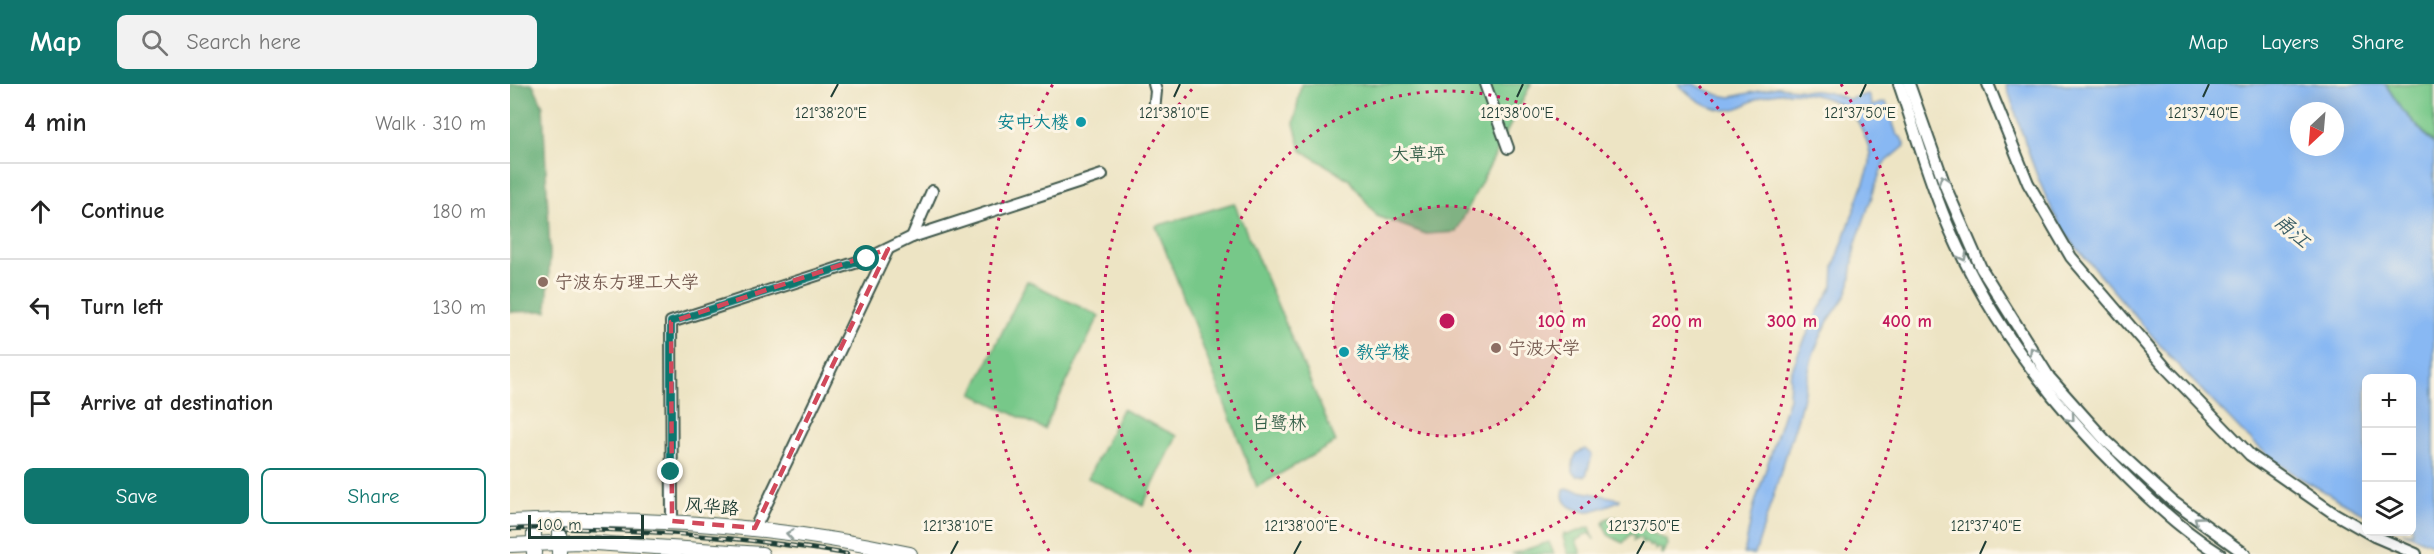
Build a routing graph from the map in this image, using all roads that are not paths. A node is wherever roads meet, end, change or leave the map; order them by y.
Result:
1 (1154, 84) edge
2 (1485, 84) edge
3 (1899, 84) edge
4 (1909, 84) edge
5 (1988, 84) edge
6 (1154, 111) dead end
7 (1508, 148) dead end
8 (1102, 175) dead end
9 (932, 191) dead end
10 (912, 237) junction
11 (888, 249) junction
12 (558, 520) junction
13 (534, 521) junction
14 (672, 521) junction
15 (510, 522) edge
16 (755, 528) junction
17 (510, 545) edge
18 (559, 548) edge
19 (534, 549) edge
20 (762, 554) edge
21 (910, 554) edge
22 (2220, 554) edge
23 (2245, 554) edge
24 (2416, 554) edge

1 - 6 street
2 - 7 street
3 -> 22 street
23 -> 4 street
5 - 24 street
8 - 10 street
9 - 10 street
10 - 11 street
11 - 14 street
11 - 16 street
12 - 13 main road, 风华路
12 - 14 main road, 风华路
12 - 18 main road
13 - 15 main road, 风华路
13 - 19 main road
14 - 16 main road, 风华路
21 -> 16 main road, 风华路
17 - 19 main road
18 - 19 main road
18 - 20 main road

